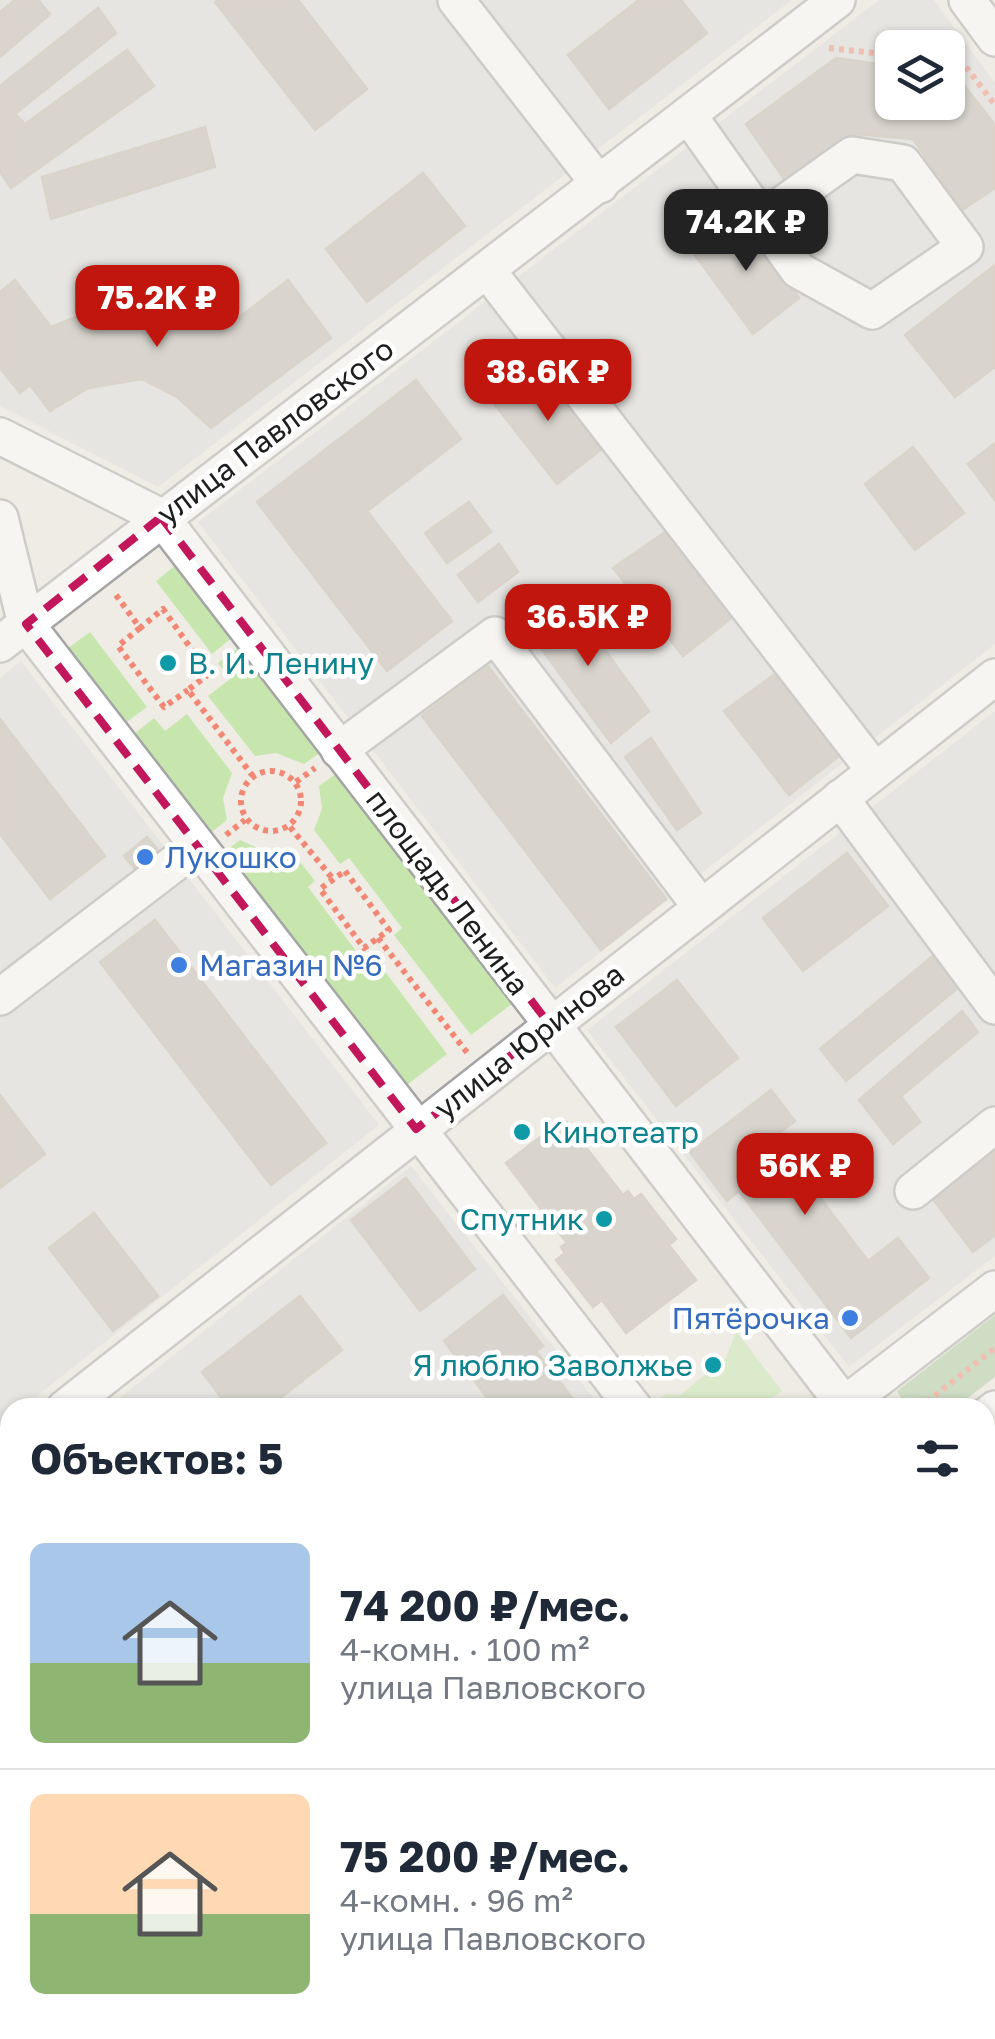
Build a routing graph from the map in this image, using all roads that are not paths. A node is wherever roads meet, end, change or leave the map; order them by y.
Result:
1 (456, 0) edge
2 (837, 0) edge
3 (967, 0) edge
4 (995, 38) edge
5 (689, 116) junction
6 (600, 185) junction
7 (762, 219) junction
8 (487, 270) junction
9 (0, 436) edge
10 (161, 517) junction
11 (0, 518) edge
12 (13, 634) edge
13 (995, 677) edge
14 (340, 750) junction
15 (875, 771) junction
16 (840, 798) junction
17 (196, 846) junction
18 (701, 907) junction
19 (983, 966) edge
20 (0, 997) edge
21 (995, 1006) edge
22 (550, 1026) junction
23 (995, 1125) edge
24 (416, 1129) junction
25 (913, 1191) dead end
26 (995, 1289) edge
27 (78, 1398) edge
28 (626, 1398) edge
29 (838, 1398) edge
30 (854, 1398) edge

1 - 6 street
2 - 5 street, улица Павловского
3 - 4 street
5 - 6 street, улица Павловского
5 - 7 street
6 - 8 street, улица Павловского
7 - 7 street
8 - 10 street, улица Павловского
8 - 15 street
9 - 10 street, площадь Ленина
10 - 12 street, улица Павловского
10 - 14 street, площадь Ленина
11 - 12 street
12 - 17 street
13 - 15 street, улица Юринова
14 - 18 street
14 - 22 street, площадь Ленина
15 - 16 street, улица Юринова
16 - 18 street, улица Юринова
16 - 19 street
17 - 20 street
17 - 24 street
18 - 22 street, улица Юринова
19 - 21 street
22 - 24 street, улица Юринова
22 - 29 street, площадь Ленина
23 - 25 street
24 - 27 street, улица Юринова
24 - 28 street
26 - 30 street

